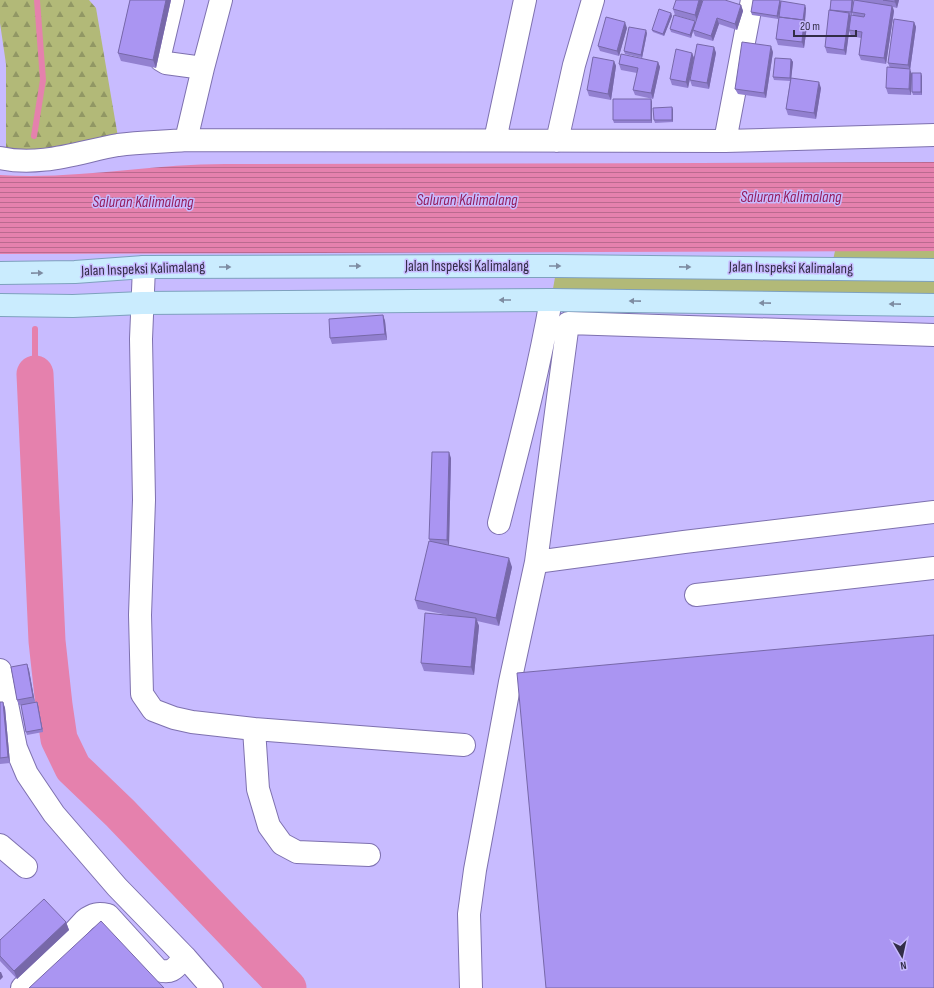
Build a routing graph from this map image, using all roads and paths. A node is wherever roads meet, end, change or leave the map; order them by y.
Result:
1 (173, 0) edge
2 (221, 0) edge
3 (593, 0) edge
4 (752, 0) edge
5 (519, 1) edge
6 (203, 68) junction
7 (934, 135) edge
8 (186, 140) junction
9 (495, 140) junction
10 (557, 141) junction
11 (725, 141) junction
12 (0, 158) edge
13 (144, 267) junction
14 (934, 270) edge
15 (0, 273) edge
16 (551, 300) junction
17 (142, 303) junction
18 (3, 305) edge
19 (934, 305) edge
20 (934, 335) edge
21 (934, 512) edge
22 (499, 523) dead end
23 (536, 562) junction
24 (934, 568) edge
25 (696, 595) dead end
26 (0, 670) edge
27 (254, 729) junction
28 (464, 745) dead end
29 (0, 845) edge
30 (369, 855) dead end
31 (26, 867) dead end
32 (185, 957) junction
33 (22, 988) edge
34 (212, 988) edge
35 (471, 988) edge

1 - 6 street
2 - 6 street
3 - 10 street
4 - 11 street
5 - 9 street
6 - 8 street
7 - 11 street
8 - 9 street
8 - 12 street
9 - 10 street
10 - 11 street
13 -> 14 main road, Jalan Inspeksi Kalimalang
15 -> 13 main road, Jalan Inspeksi Kalimalang
13 - 17 street
16 -> 17 main road
19 -> 16 main road
16 - 22 street
17 - 18 main road
17 - 27 street
20 - 23 street
21 - 23 street
23 - 35 street
24 - 25 street
26 - 32 street
27 - 28 street
27 - 30 street
29 - 31 street
32 - 33 street
32 - 34 street

